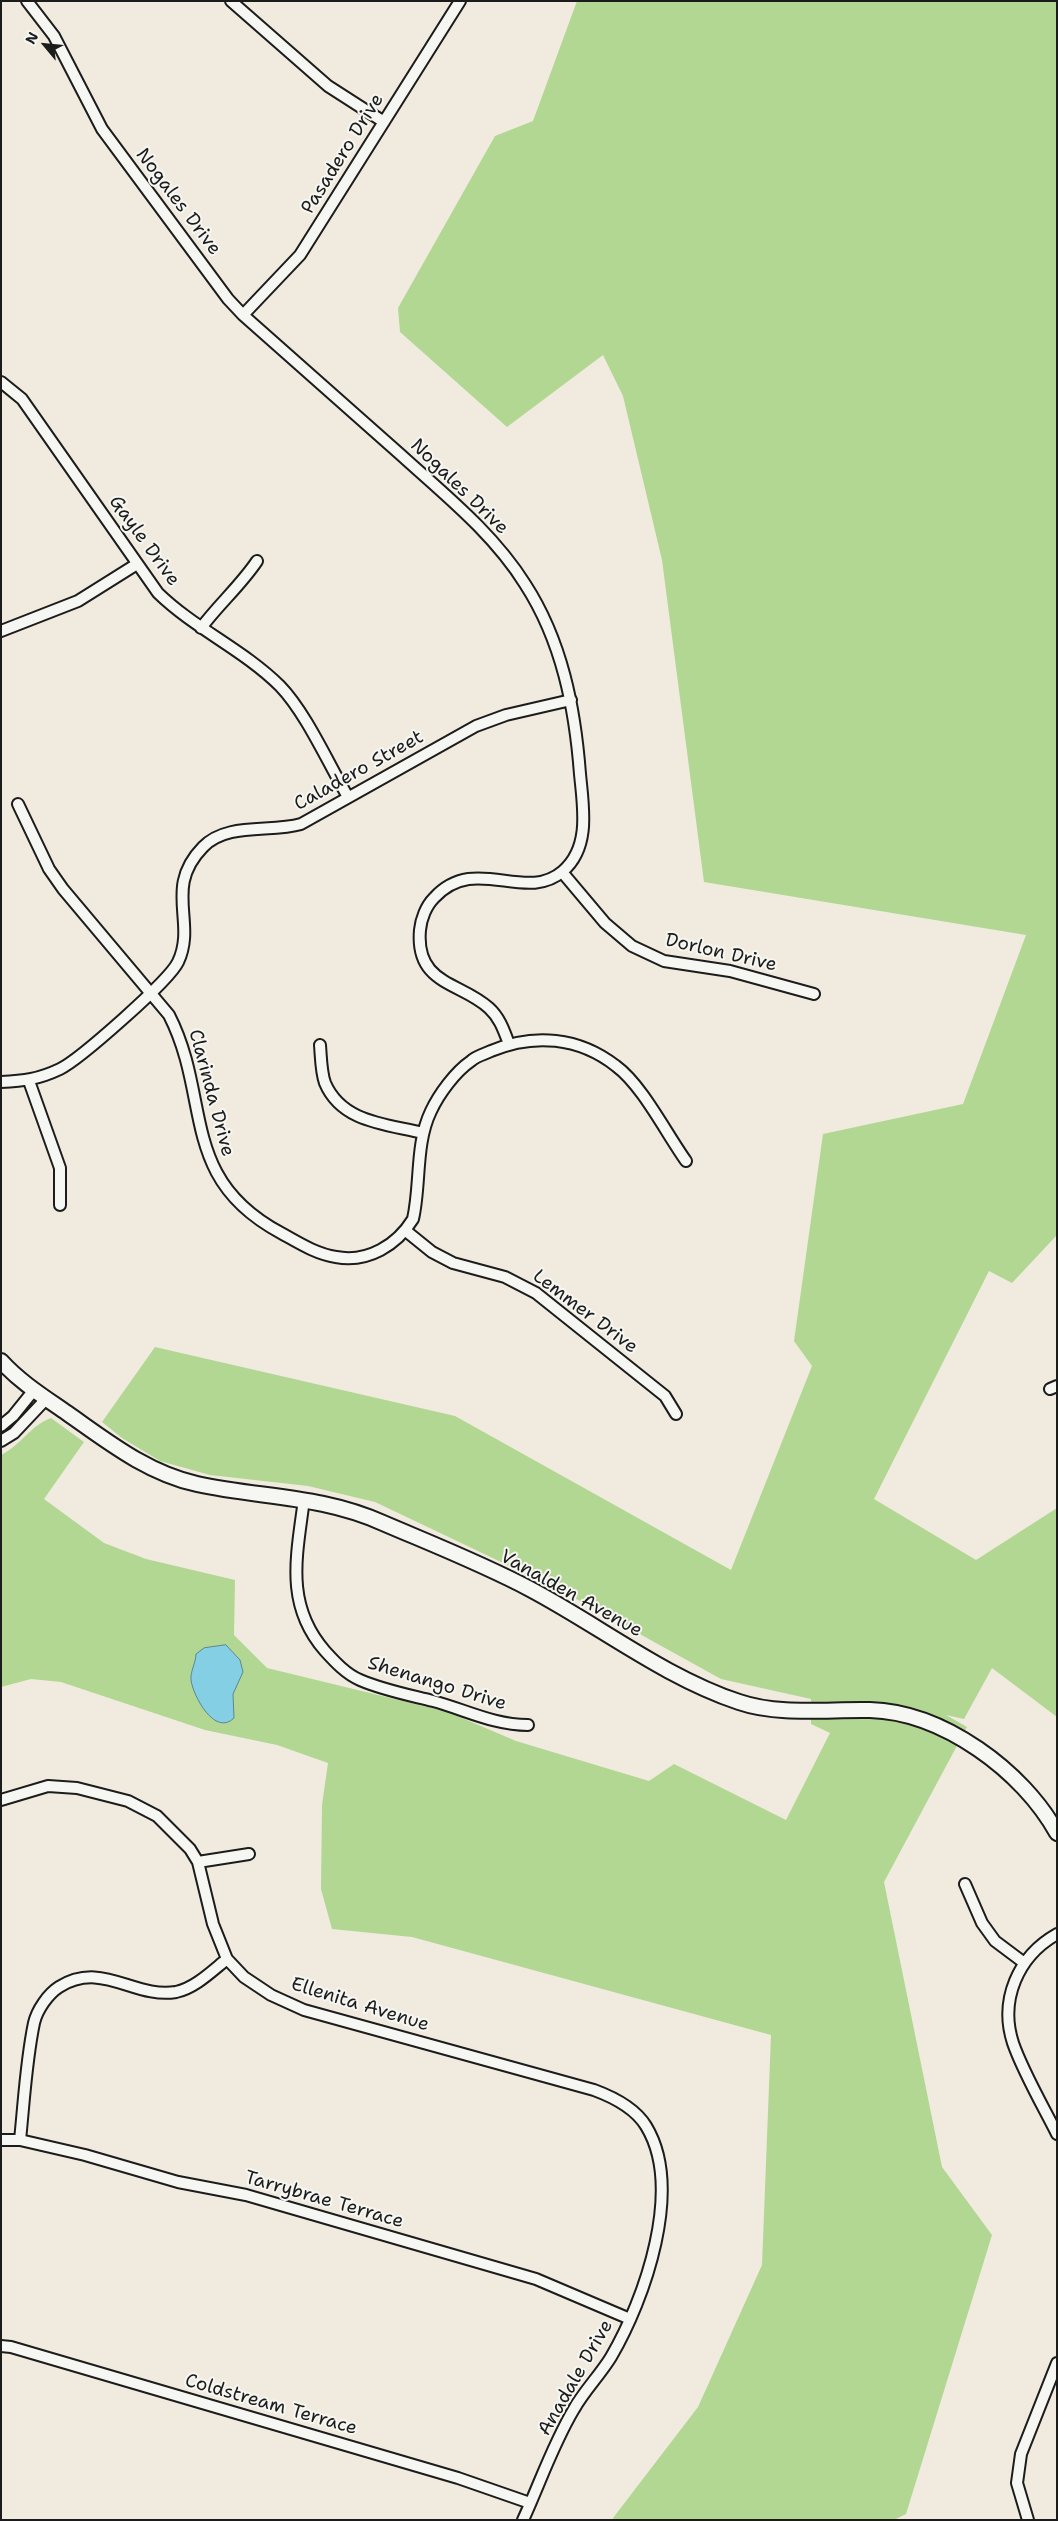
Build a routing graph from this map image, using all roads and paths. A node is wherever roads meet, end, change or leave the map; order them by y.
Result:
1 (27, 1) edge
2 (231, 1) edge
3 (460, 1) edge
4 (384, 122) junction
5 (243, 315) junction
6 (1, 382) edge
7 (257, 561) dead end
8 (137, 564) junction
9 (201, 628) junction
10 (1, 631) edge
11 (571, 700) junction
12 (348, 797) junction
13 (18, 804) dead end
14 (562, 872) junction
15 (150, 992) junction
16 (814, 994) dead end
17 (509, 1044) junction
18 (320, 1045) dead end
19 (29, 1081) junction
20 (1, 1082) edge
21 (424, 1132) junction
22 (686, 1160) dead end
23 (60, 1205) dead end
24 (406, 1231) junction
25 (1, 1361) edge
26 (34, 1390) junction
27 (46, 1398) junction
28 (676, 1414) dead end
29 (1, 1426) edge
30 (1, 1441) edge
31 (304, 1499) junction
32 (528, 1725) dead end
33 (1, 1800) edge
34 (1057, 1833) edge
35 (249, 1854) dead end
36 (198, 1862) junction
37 (965, 1884) dead end
38 (1057, 1934) edge
39 (227, 1959) junction
40 (1023, 1962) junction
41 (631, 2110) joint
42 (1057, 2134) edge
43 (1, 2140) edge
44 (20, 2140) junction
45 (630, 2319) junction
46 (1, 2346) edge
47 (1057, 2363) edge
48 (530, 2503) junction
49 (523, 2520) edge
50 (1028, 2520) edge

1 - 5 street, Nogales Drive
2 - 4 street
3 - 4 street, Pasadero Drive
4 - 5 street, Pasadero Drive
5 - 11 street, Nogales Drive
6 - 8 street, Gayle Drive
7 - 9 street
8 - 9 street, Gayle Drive
8 - 10 street
9 - 12 street, Gayle Drive
11 - 12 street, Caladero Street
11 - 14 street, Nogales Drive
12 - 15 street, Caladero Street
13 - 15 street, Clarinda Drive
14 - 16 street, Dorlon Drive
14 - 17 street
15 - 19 street, Caladero Street
15 - 24 street, Clarinda Drive
17 - 21 street, Clarinda Drive
17 - 22 street, Clarinda Drive
18 - 21 street
19 - 20 street, Caladero Street
19 - 23 street
21 - 24 street, Clarinda Drive
24 - 28 street, Lemmer Drive
25 - 26 main road, Vanalden Avenue
26 - 27 main road, Vanalden Avenue
26 - 29 street
27 - 30 street
27 - 31 main road, Vanalden Avenue
31 - 32 street, Shenango Drive
31 - 34 main road, Vanalden Avenue
33 - 36 street, Ellenita Avenue
35 - 36 street
36 - 39 street, Ellenita Avenue
37 - 40 street
38 - 40 street
39 - 41 street, Ellenita Avenue
39 - 44 street
40 - 42 street
41 - 45 street, Anadale Drive
43 - 44 street, Tarrybrae Terrace
44 - 45 street, Tarrybrae Terrace
45 - 48 street, Anadale Drive
46 - 48 street, Coldstream Terrace
47 - 50 street
48 - 49 street, Anadale Drive

